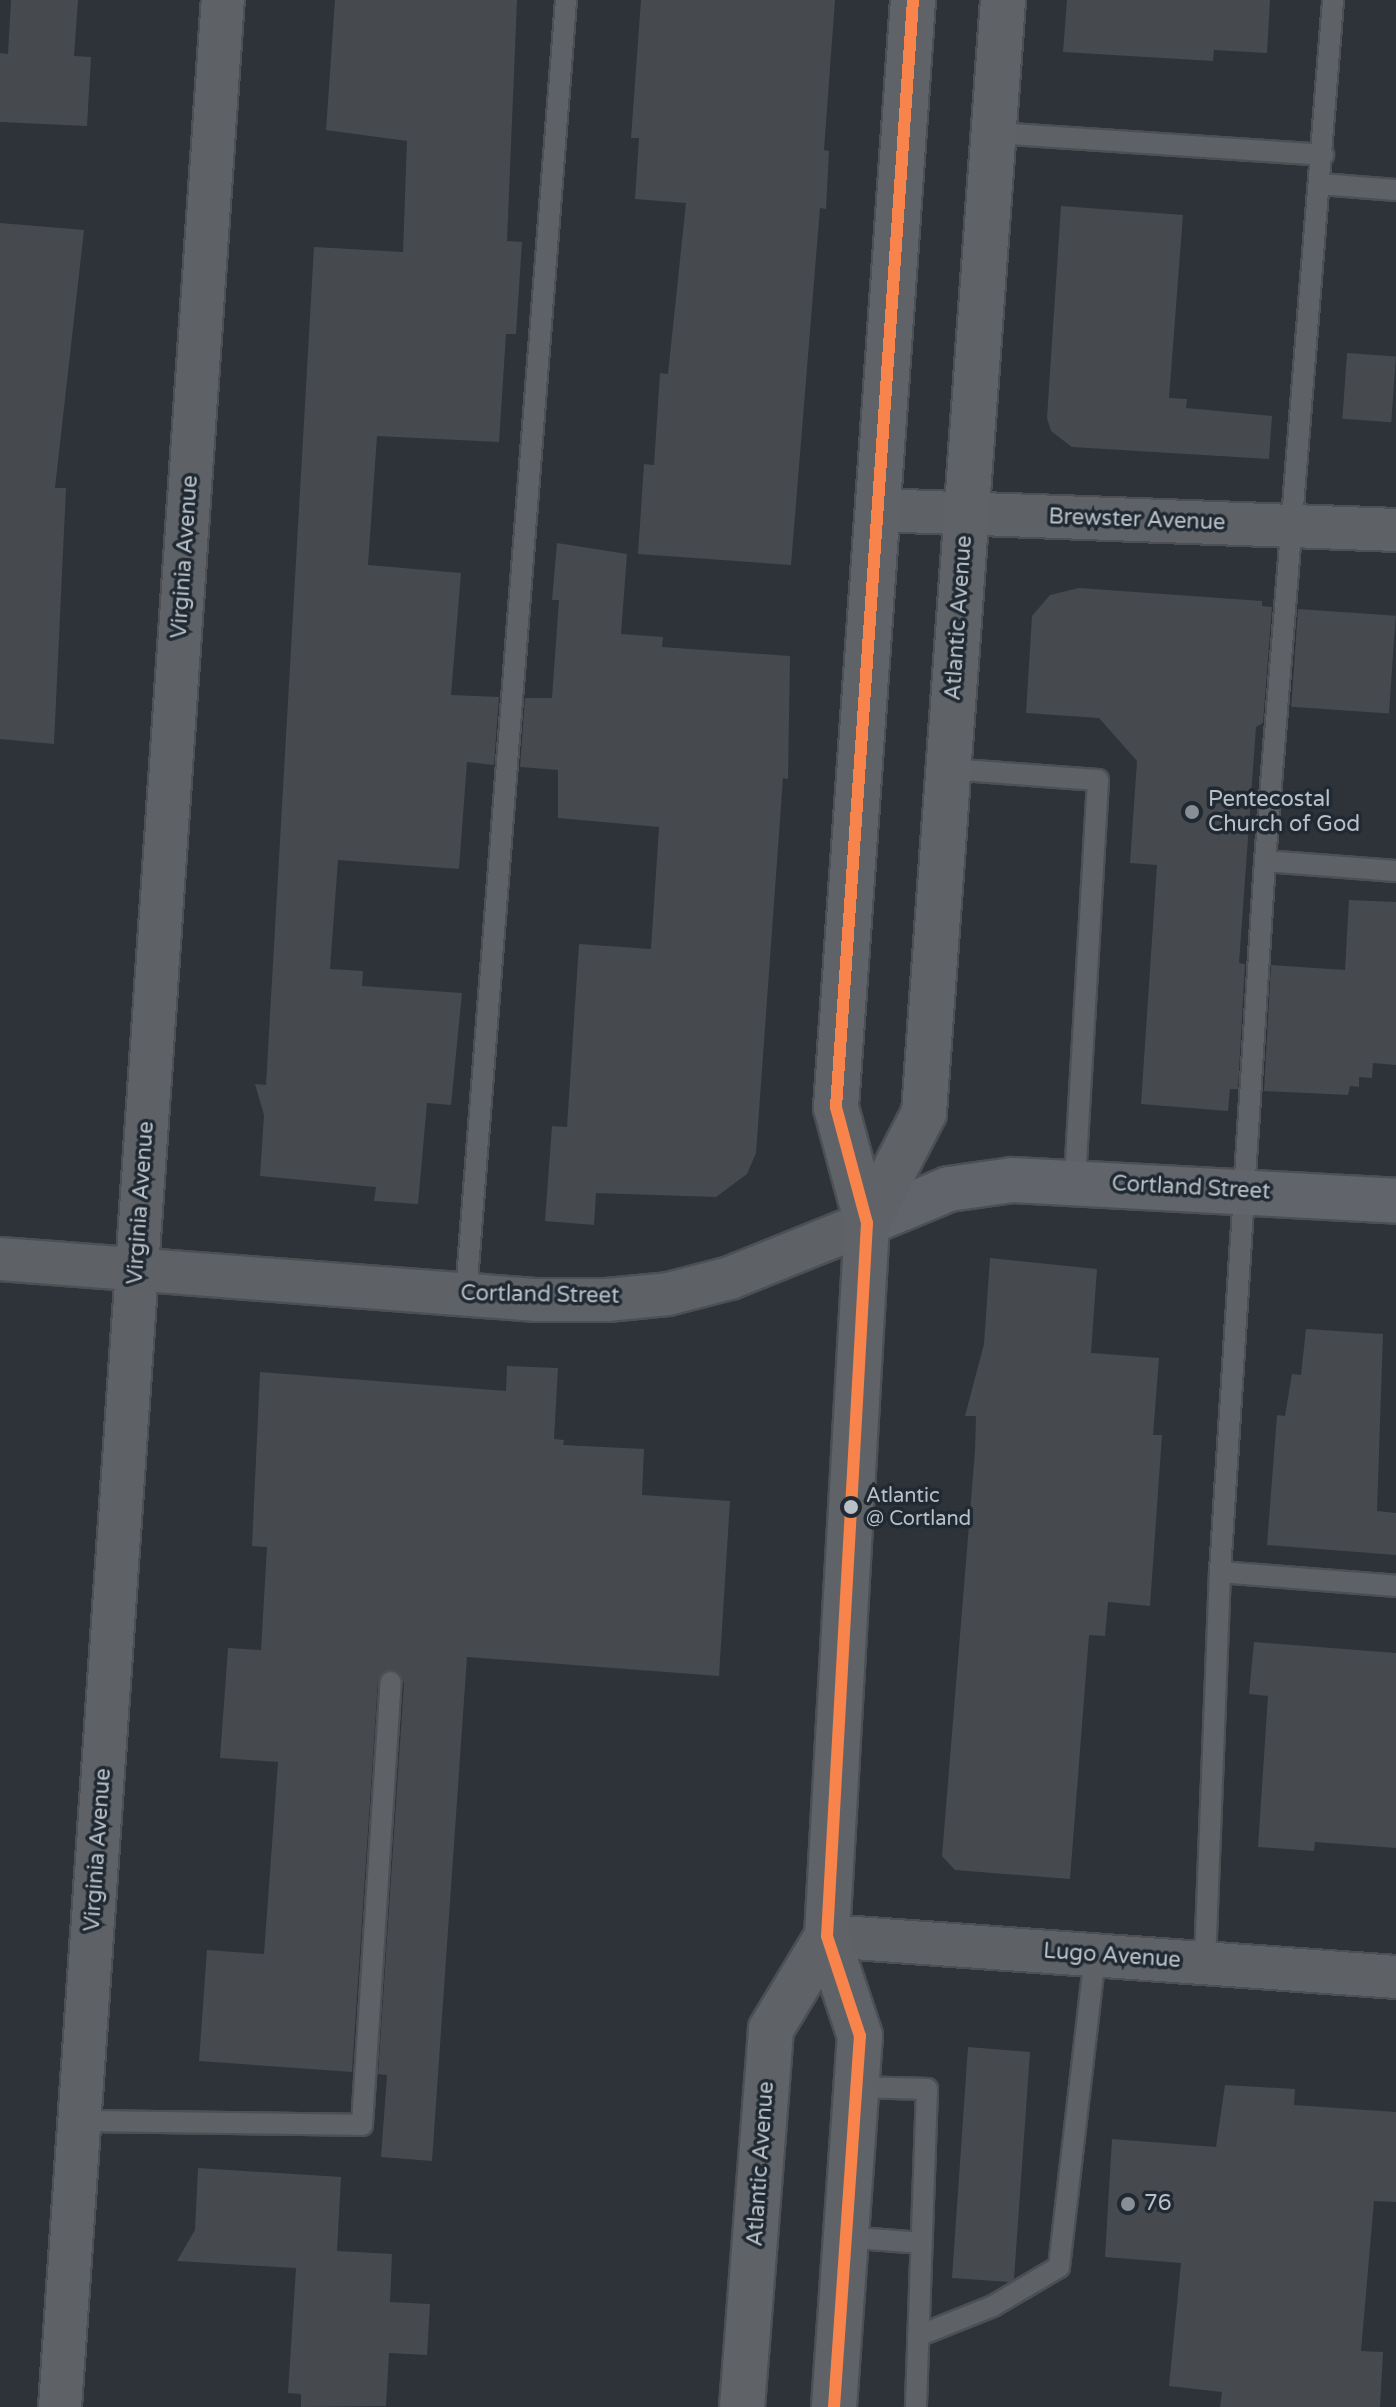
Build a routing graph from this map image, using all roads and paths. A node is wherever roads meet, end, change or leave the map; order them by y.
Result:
1 (223, 0) edge
2 (566, 0) edge
3 (913, 0) edge
4 (1003, 0) edge
5 (1333, 0) edge
6 (994, 133) junction
7 (1323, 155) junction
8 (1321, 184) junction
9 (1396, 190) edge
10 (878, 510) junction
11 (967, 515) junction
12 (1289, 524) junction
13 (1396, 530) edge
14 (948, 769) junction
15 (1265, 861) junction
16 (1396, 871) edge
17 (1075, 1183) junction
18 (1246, 1190) junction
19 (1396, 1201) edge
20 (867, 1223) junction
21 (0, 1259) edge
22 (137, 1269) junction
23 (466, 1294) junction
24 (1220, 1572) junction
25 (1396, 1586) edge
26 (391, 1682) dead end
27 (827, 1936) junction
28 (1095, 1955) junction
29 (1205, 1962) junction
30 (1396, 1977) edge
31 (856, 2087) junction
32 (79, 2121) junction
33 (846, 2237) junction
34 (921, 2243) junction
35 (918, 2336) junction
36 (60, 2407) edge
37 (742, 2407) edge
38 (834, 2407) edge
39 (916, 2407) edge

1 - 22 street, Virginia Avenue
2 - 23 lane
3 - 10 main road, Atlantic Avenue
4 - 6 main road, Atlantic Avenue
5 - 7 lane
6 - 7 lane
6 - 11 main road, Atlantic Avenue
7 - 8 lane
8 - 9 lane
8 - 12 lane
10 - 11 street, Brewster Avenue
10 - 20 main road, Atlantic Avenue
11 - 12 street, Brewster Avenue
11 - 14 main road, Atlantic Avenue
12 - 13 street, Brewster Avenue
12 - 15 lane
14 - 17 lane
14 - 20 main road, Atlantic Avenue
15 - 16 lane
15 - 18 lane
17 - 18 street, Cortland Street
17 - 20 street, Cortland Street
18 - 19 street, Cortland Street
18 - 24 lane
20 - 23 street, Cortland Street
20 - 27 main road, Atlantic Avenue
21 - 22 street, Cortland Street
22 - 23 street, Cortland Street
22 - 32 street, Virginia Avenue
24 - 25 lane
24 - 29 lane
26 - 32 lane
27 - 28 street, Lugo Avenue
27 - 31 main road, Atlantic Avenue
27 - 37 main road, Atlantic Avenue
28 - 29 street, Lugo Avenue
28 - 35 lane
29 - 30 street, Lugo Avenue
31 - 33 main road, Atlantic Avenue
31 - 34 lane
32 - 36 street, Virginia Avenue
33 - 34 lane
33 - 38 main road, Atlantic Avenue
34 - 35 lane
35 - 39 lane

